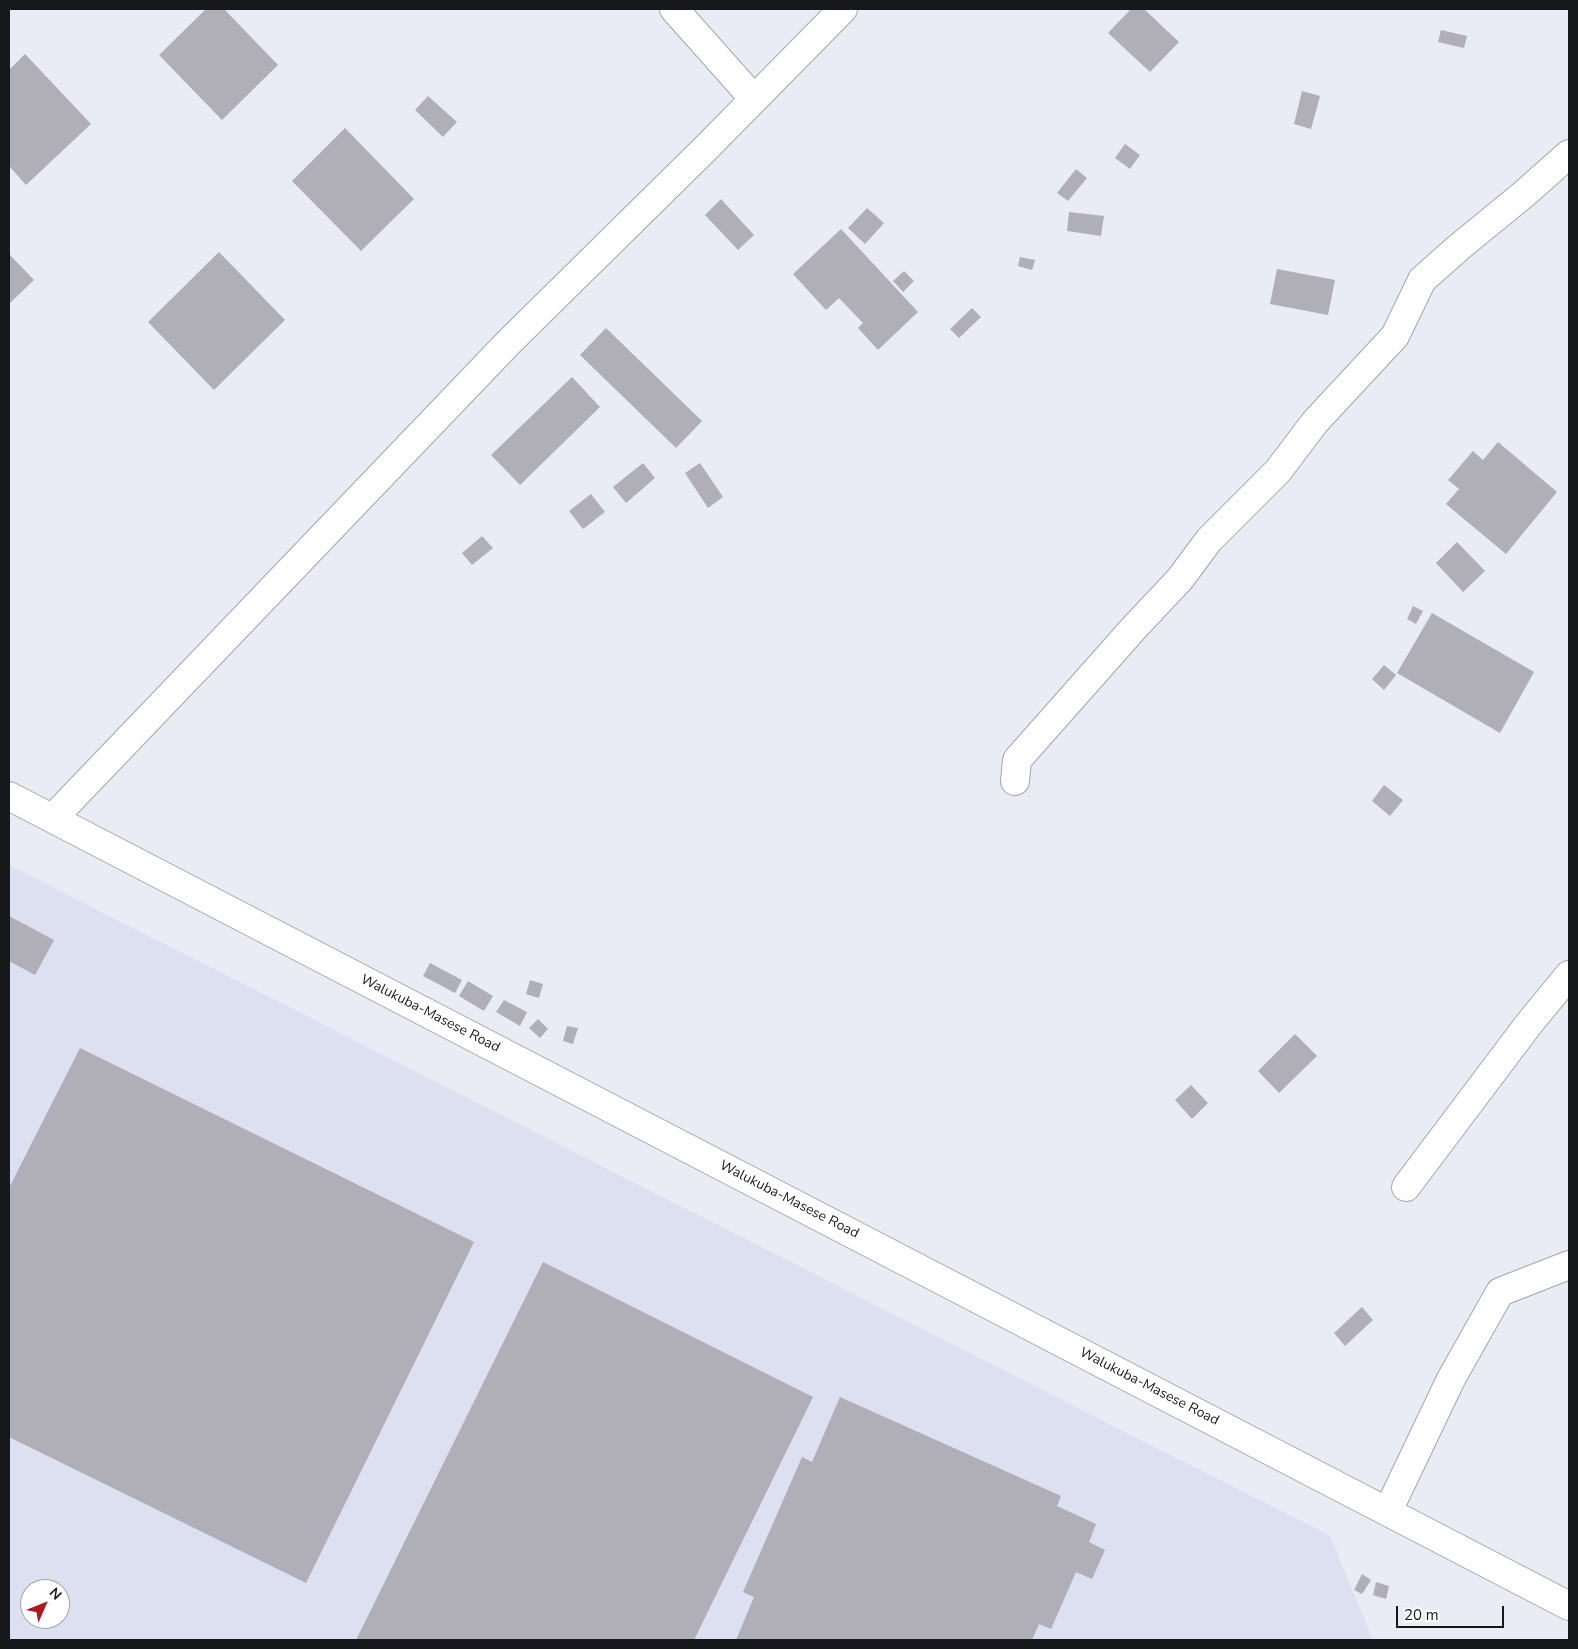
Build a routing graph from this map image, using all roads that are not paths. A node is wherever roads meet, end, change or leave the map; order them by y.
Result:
1 (674, 9) edge
2 (843, 9) edge
3 (754, 99) junction
4 (1569, 154) edge
5 (1015, 781) dead end
6 (9, 796) edge
7 (53, 818) junction
8 (1569, 975) edge
9 (1406, 1187) dead end
10 (1569, 1266) edge
11 (1388, 1511) junction
12 (1569, 1606) edge

1 - 3 street
2 - 3 street
3 - 7 street
4 - 5 street
6 - 7 street, Walukuba-Masese Road
7 - 11 street, Walukuba-Masese Road
8 - 9 street
10 - 11 street
11 - 12 street, Walukuba-Masese Road

